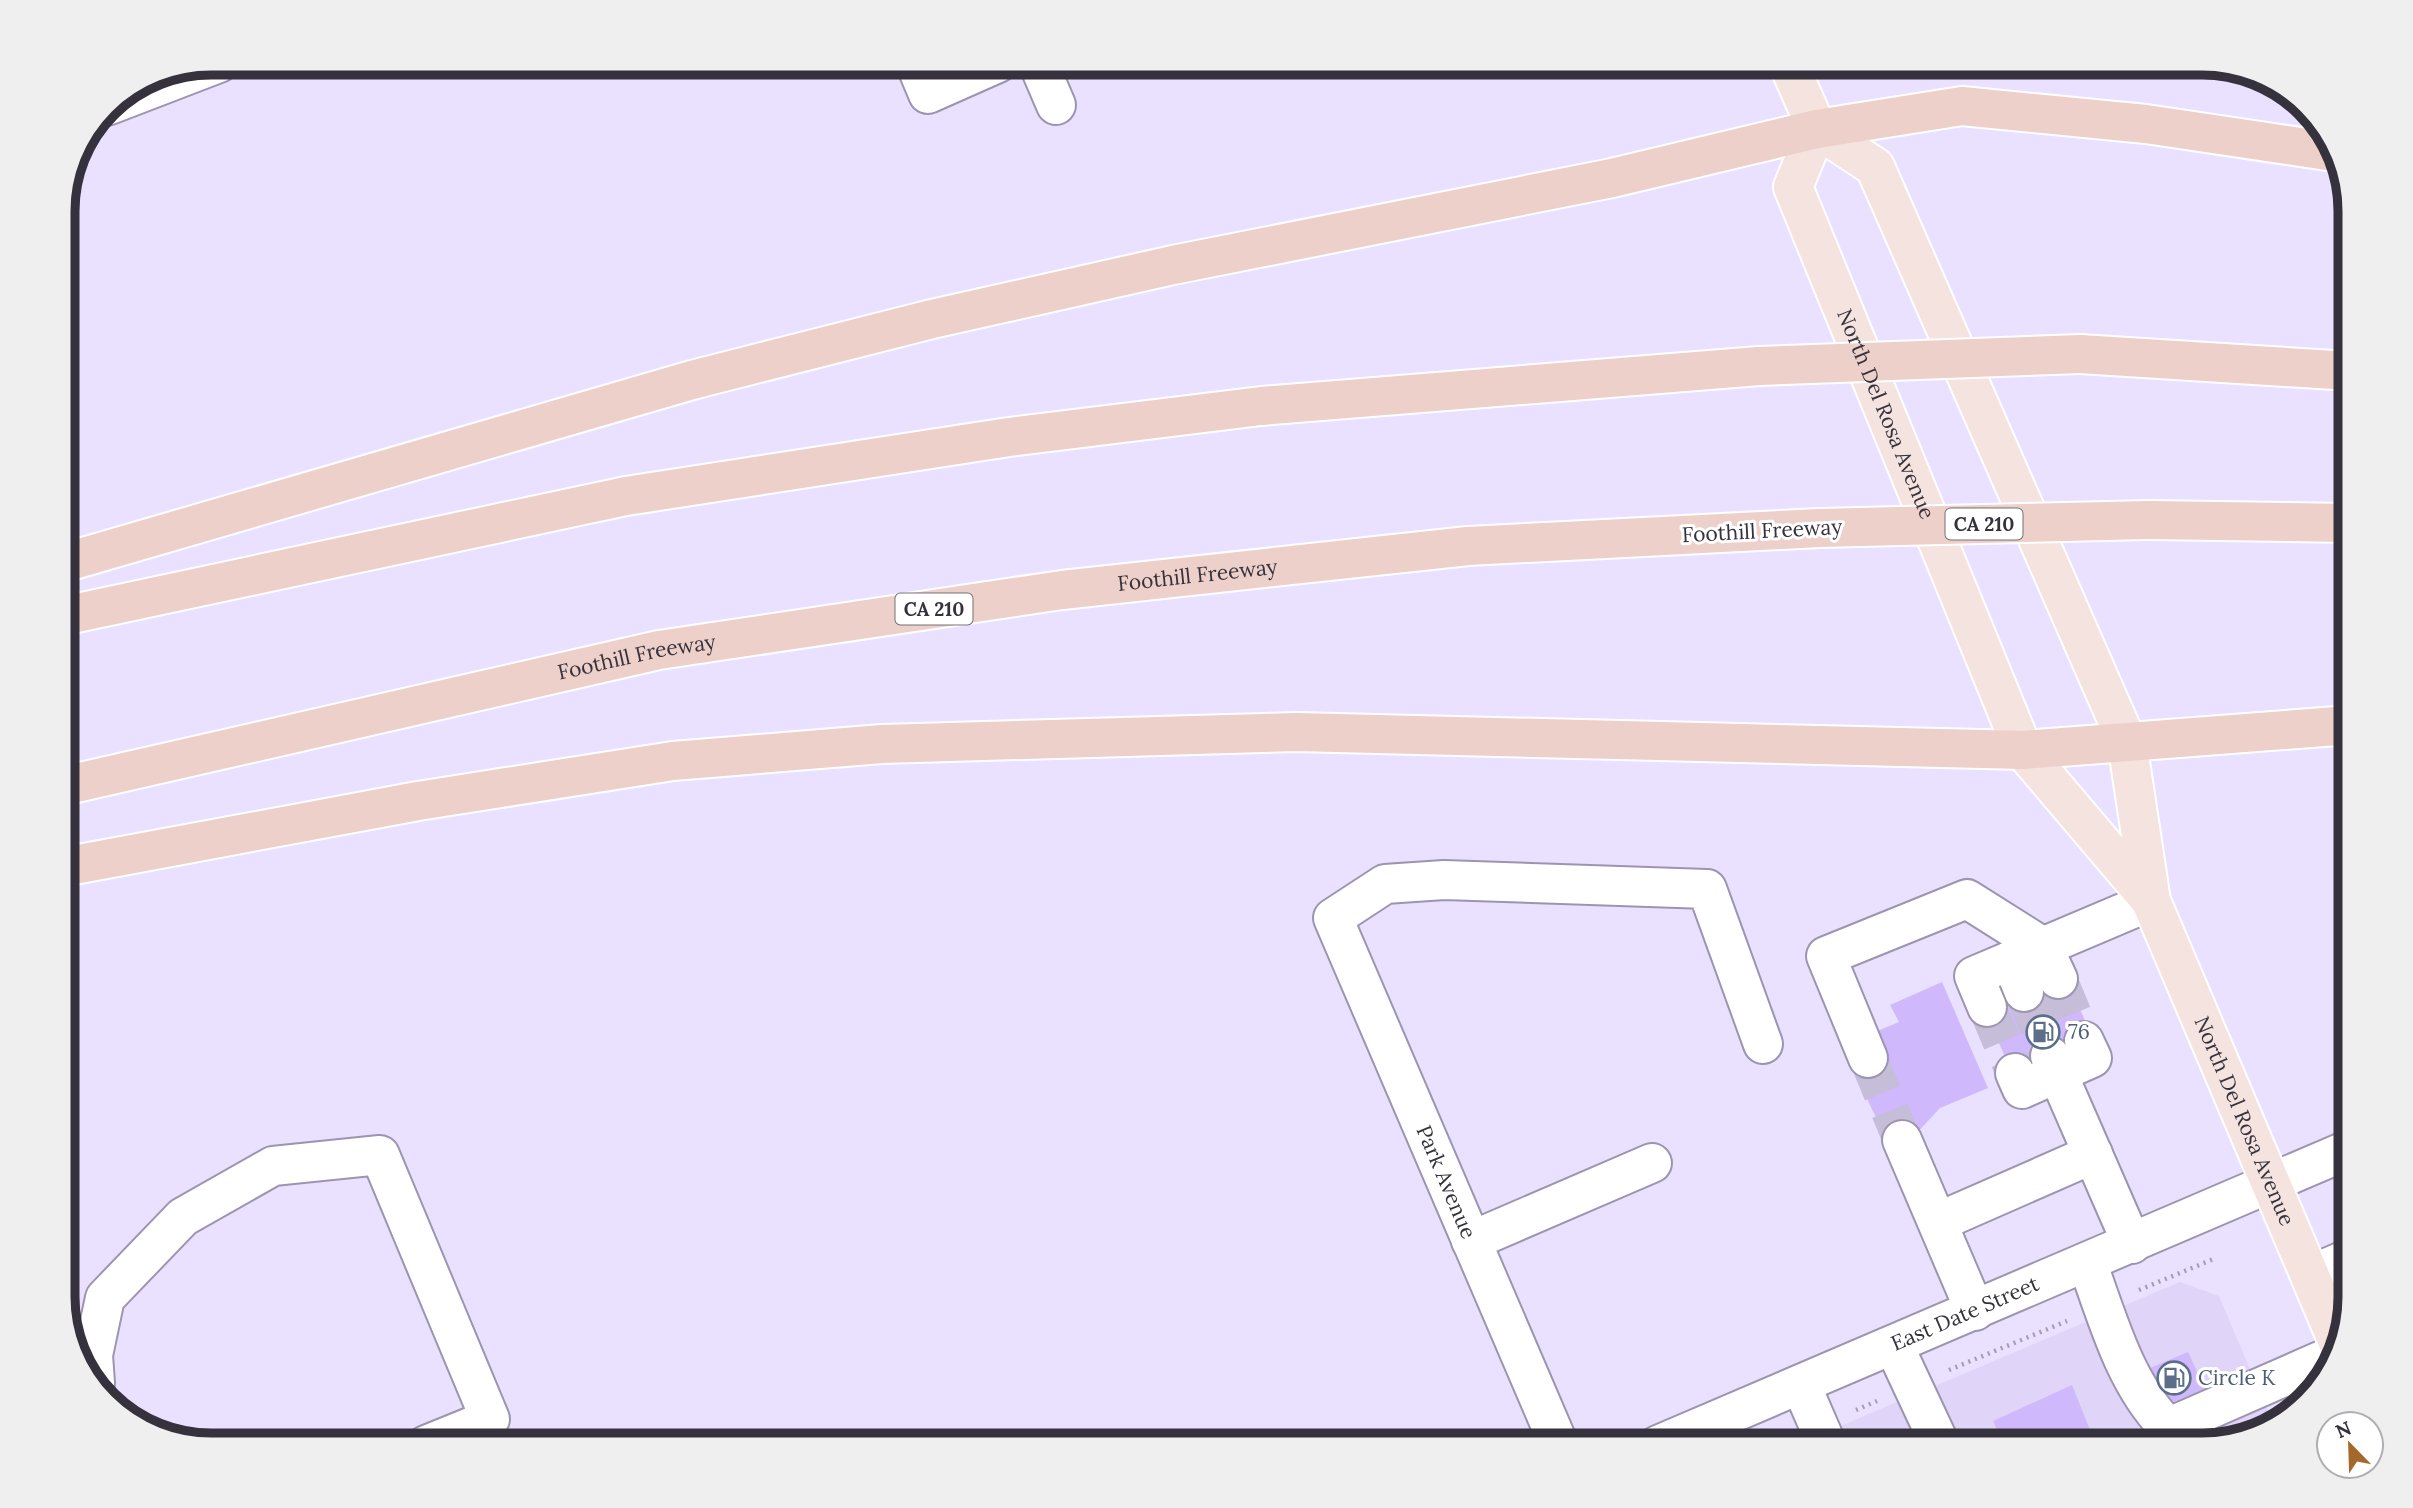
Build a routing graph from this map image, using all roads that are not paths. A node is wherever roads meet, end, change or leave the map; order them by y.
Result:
1 (1793, 75) edge
2 (1043, 76) edge
3 (1056, 105) dead end
4 (1817, 129) junction
5 (2324, 150) edge
6 (2337, 370) edge
7 (2337, 523) edge
8 (76, 559) edge
9 (76, 613) edge
10 (2337, 726) edge
11 (2127, 742) junction
12 (2023, 750) junction
13 (76, 783) edge
14 (76, 865) edge
15 (2151, 901) junction
16 (2034, 969) junction
17 (1987, 1007) tunnel mouth
18 (1763, 1044) dead end
19 (1868, 1058) tunnel mouth
20 (2015, 1073) dead end
21 (1902, 1140) tunnel mouth
22 (2093, 1154) junction
23 (2338, 1154) edge
24 (1652, 1163) dead end
25 (2271, 1184) junction
26 (1937, 1222) junction
27 (1471, 1241) junction
28 (2132, 1244) junction
29 (2087, 1262) junction
30 (2338, 1263) edge
31 (2310, 1275) junction
32 (1975, 1311) junction
33 (2333, 1331) edge
34 (1894, 1346) junction
35 (2322, 1360) edge
36 (94, 1365) edge
37 (1801, 1385) junction
38 (456, 1433) edge
39 (1554, 1433) edge
40 (1687, 1433) edge
41 (1822, 1433) edge
42 (1935, 1433) edge

1 - 4 main road
2 - 3 street
4 - 5 highway
4 - 8 highway
4 - 11 main road, North Del Rosa Avenue
4 - 12 main road, North Del Rosa Avenue
6 - 9 highway, bridge
7 - 13 highway, Foothill Freeway / CA 210, bridge
10 - 11 highway
11 - 12 highway
11 - 15 main road, North Del Rosa Avenue
12 - 14 highway
12 - 15 main road, North Del Rosa Avenue
15 - 16 street
15 - 25 main road, North Del Rosa Avenue
16 - 17 street
16 - 19 street
18 - 27 street, Park Avenue
20 - 22 street
21 - 26 street
22 - 26 street
22 - 28 street
23 - 25 street, East Date Street
24 - 27 street
25 - 28 street, East Date Street
25 - 31 main road, North Del Rosa Avenue
26 - 32 street
27 - 39 street, Park Avenue
28 - 29 street, East Date Street
29 - 32 street, East Date Street
29 - 35 street
30 - 31 street
31 - 33 main road, North Del Rosa Avenue
32 - 34 street, East Date Street
34 - 37 street, East Date Street
34 - 42 street
36 - 38 street
37 - 40 street, East Date Street
37 - 41 street

